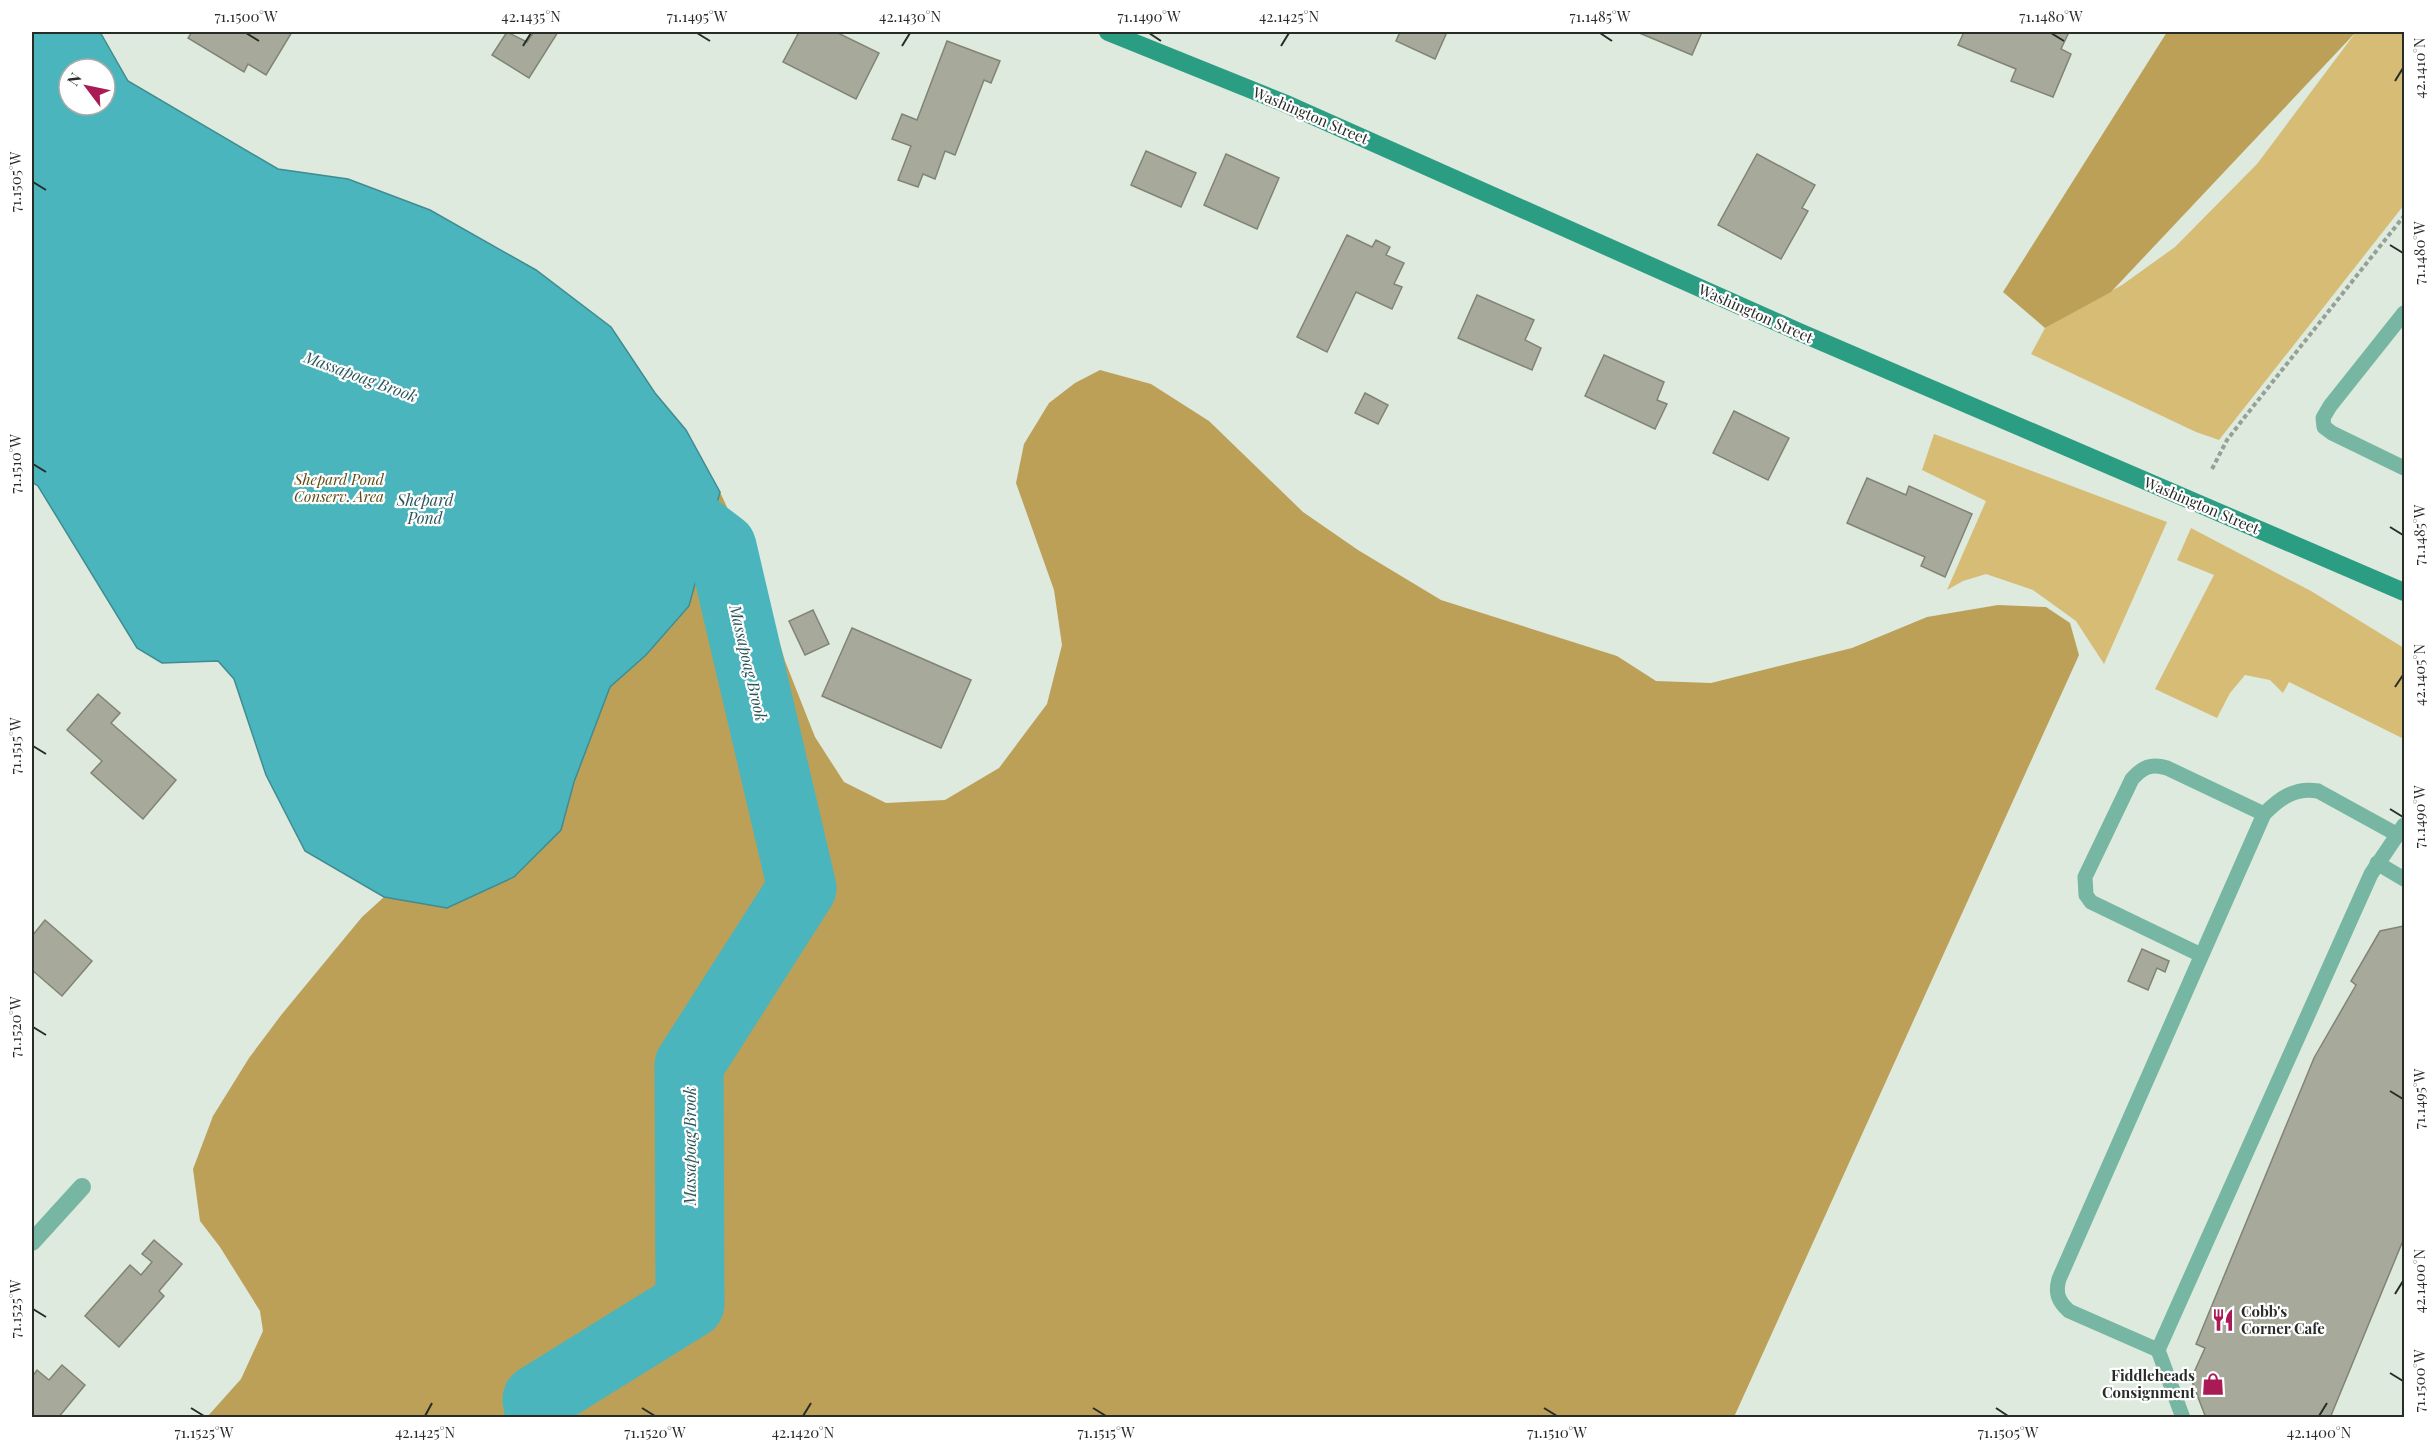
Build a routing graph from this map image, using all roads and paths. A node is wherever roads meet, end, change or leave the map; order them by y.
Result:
1 (1108, 32) edge
2 (2404, 216) edge
3 (2404, 313) edge
4 (2404, 468) edge
5 (2212, 469) dead end
6 (2404, 592) edge
7 (2264, 814) junction
8 (2401, 830) edge
9 (2377, 863) junction
10 (2404, 879) edge
11 (2201, 955) junction
12 (82, 1188) dead end
13 (32, 1242) edge
14 (2158, 1350) junction
15 (2183, 1418) edge

1 - 6 main road, Washington Street
2 - 5 path
3 - 4 lane
7 - 8 lane
7 - 11 lane
7 - 11 lane
8 - 9 lane
9 - 10 lane
9 - 14 lane
11 - 14 lane
12 - 13 street
14 - 15 lane

